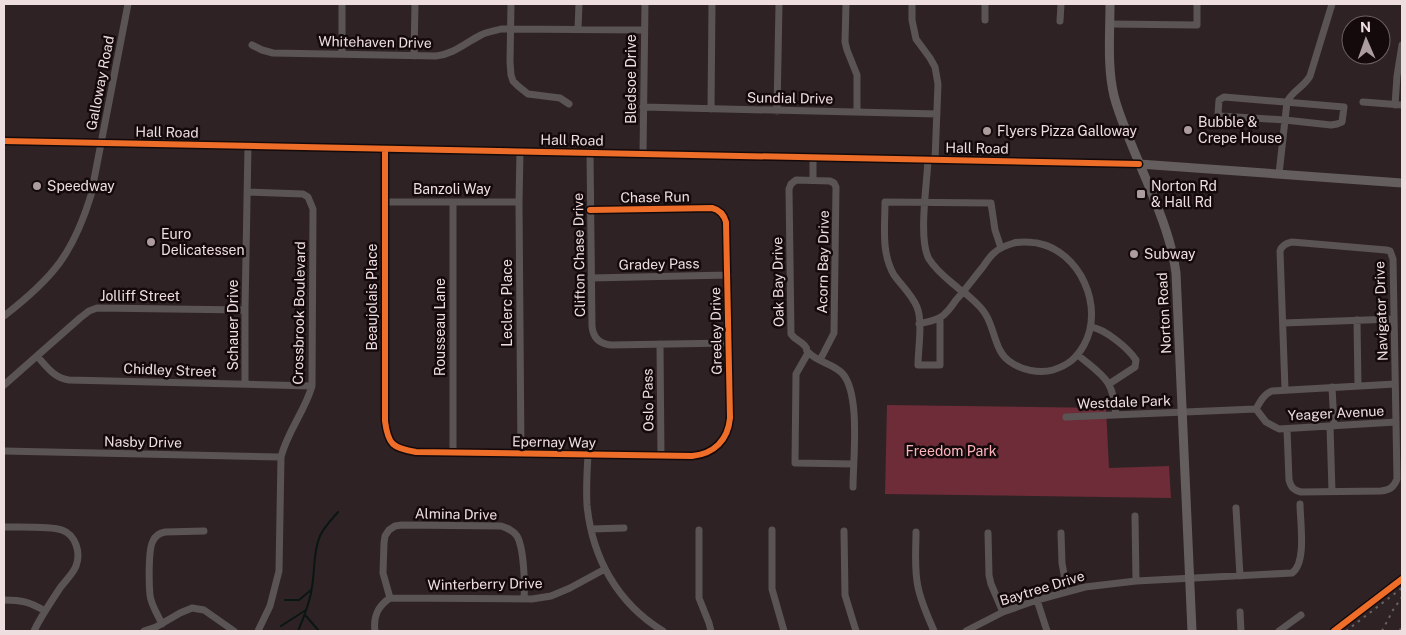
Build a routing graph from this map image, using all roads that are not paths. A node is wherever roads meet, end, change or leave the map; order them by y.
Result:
1 (128, 4) edge
2 (342, 4) edge
3 (415, 4) edge
4 (511, 4) edge
5 (579, 4) edge
6 (645, 4) edge
7 (712, 4) edge
8 (779, 4) edge
9 (846, 4) edge
10 (912, 4) edge
11 (985, 4) edge
12 (1061, 4) edge
13 (1110, 4) edge
14 (1197, 4) edge
15 (1332, 4) edge
16 (985, 20) dead end
17 (1060, 21) dead end
18 (1110, 24) junction
19 (510, 28) junction
20 (578, 29) junction
21 (644, 30) junction
22 (252, 44) dead end
23 (1402, 45) edge
24 (342, 54) junction
25 (414, 56) junction
26 (1363, 102) dead end
27 (1286, 103) junction
28 (569, 104) dead end
29 (1398, 105) edge
30 (643, 107) junction
31 (711, 109) junction
32 (777, 111) junction
33 (857, 112) junction
34 (937, 114) junction
35 (1285, 120) junction
36 (4, 141) edge
37 (101, 143) junction
38 (248, 146) junction
39 (385, 149) junction
40 (520, 152) junction
41 (590, 153) junction
42 (643, 154) junction
43 (813, 157) junction
44 (932, 160) junction
45 (1139, 164) junction
46 (1279, 174) junction
47 (813, 180) junction
48 (1402, 183) edge
49 (247, 192) junction
50 (385, 202) junction
51 (453, 202) junction
52 (519, 202) junction
53 (925, 203) junction
54 (590, 210) junction
55 (720, 212) joint
56 (1001, 248) junction
57 (728, 275) junction
58 (591, 278) junction
59 (964, 292) junction
60 (245, 310) junction
61 (4, 316) edge
62 (940, 318) junction
63 (1394, 319) junction
64 (1357, 320) junction
65 (1283, 323) junction
66 (919, 324) junction
67 (1091, 327) junction
68 (729, 343) junction
69 (660, 344) junction
70 (808, 352) junction
71 (1078, 355) junction
72 (37, 356) junction
73 (820, 360) junction
74 (245, 384) junction
75 (1109, 384) junction
76 (1395, 384) junction
77 (4, 385) edge
78 (312, 386) junction
79 (1358, 386) junction
80 (1332, 387) junction
81 (1285, 389) junction
82 (1256, 409) junction
83 (1182, 412) junction
84 (1116, 415) junction
85 (1066, 417) dead end
86 (1396, 422) junction
87 (1332, 426) junction
88 (1287, 429) junction
89 (392, 444) joint
90 (716, 448) joint
91 (4, 451) edge
92 (453, 453) junction
93 (521, 454) junction
94 (588, 455) junction
95 (661, 456) junction
96 (281, 457) junction
97 (853, 464) junction
98 (853, 487) dead end
99 (1332, 491) junction
100 (1300, 504) dead end
101 (1236, 508) dead end
102 (1134, 516) dead end
103 (4, 527) edge
104 (624, 528) dead end
105 (591, 529) junction
106 (699, 530) dead end
107 (772, 530) dead end
108 (844, 531) dead end
109 (204, 532) dead end
110 (916, 532) dead end
111 (988, 533) dead end
112 (1061, 533) dead end
113 (605, 570) junction
114 (1240, 576) junction
115 (1189, 578) junction
116 (1136, 581) junction
117 (1067, 591) junction
118 (390, 598) junction
119 (524, 599) junction
120 (4, 600) edge
121 (1036, 600) junction
122 (45, 611) junction
123 (1003, 612) junction
124 (1240, 612) dead end
125 (1301, 615) dead end
126 (162, 624) junction
127 (34, 631) edge
128 (144, 631) edge
129 (234, 631) edge
130 (258, 631) edge
131 (374, 631) edge
132 (663, 631) edge
133 (711, 631) edge
134 (784, 631) edge
135 (856, 631) edge
136 (934, 631) edge
137 (966, 631) edge
138 (1047, 631) edge
139 (1192, 631) edge
140 (1241, 631) edge
141 (1279, 631) edge

1 - 37 street, Galloway Road
2 - 24 street
3 - 25 street
4 - 19 street
5 - 20 street
6 - 21 street, Bledsoe Drive
7 - 31 street
8 - 32 street
9 - 33 street
10 - 34 street
11 - 16 street
12 - 17 street
13 - 18 main road, Norton Road
14 - 18 street
15 - 27 street
18 - 45 main road, Norton Road
19 - 20 street, Whitehaven Drive
19 - 25 street, Whitehaven Drive
19 - 28 street
20 - 21 street, Whitehaven Drive
21 - 30 street, Bledsoe Drive
22 - 24 street, Whitehaven Drive
23 - 29 street
24 - 25 street, Whitehaven Drive
26 - 29 street
27 - 35 street
27 - 35 street
27 - 35 street
30 - 31 street, Sundial Drive
30 - 42 street, Bledsoe Drive
31 - 32 street, Sundial Drive
32 - 33 street, Sundial Drive
33 - 34 street, Sundial Drive
34 - 44 street
35 - 46 street
36 - 37 street, Hall Road
37 - 38 street, Hall Road
37 - 61 street, Galloway Road
38 - 39 street, Hall Road
38 - 49 street, Schauer Drive
39 - 40 street, Hall Road
39 - 50 street, Beaujolais Place
40 - 41 street, Hall Road
40 - 52 street, Leclerc Place
41 - 42 street, Hall Road
41 - 54 street, Clifton Chase Drive
42 - 43 street, Hall Road
43 - 44 street, Hall Road
43 - 47 street
44 - 45 street, Hall Road
44 - 53 street
45 - 46 main road, Hall Road
45 - 83 main road, Norton Road
46 - 48 main road, Hall Road
47 - 70 street, Oak Bay Drive
47 - 73 street, Acorn Bay Drive
49 - 60 street, Schauer Drive
49 - 78 street, Crossbrook Boulevard
50 - 51 street, Banzoli Way
50 - 89 street, Beaujolais Place
51 - 52 street, Banzoli Way
51 - 92 street, Rousseau Lane
52 - 93 street, Leclerc Place
53 - 56 street
53 - 59 street
53 - 66 street
54 - 55 street, Chase Run
54 - 58 street, Clifton Chase Drive
55 - 57 street, Greeley Drive
56 - 59 street
56 - 67 street
57 - 58 street, Gradey Pass
57 - 68 street, Greeley Drive
58 - 69 street, Clifton Chase Drive
59 - 62 street
59 - 71 street
60 - 72 street, Jolliff Street
60 - 74 street, Schauer Drive
62 - 66 street
62 - 66 street
63 - 64 street
63 - 65 street, Navigator Drive
63 - 76 street, Navigator Drive
64 - 65 street
64 - 79 street
65 - 81 street, Navigator Drive
67 - 71 street
67 - 75 street
68 - 69 street
68 - 90 street, Greeley Drive
69 - 95 street, Oslo Pass
70 - 73 street, Oak Bay Drive
70 - 97 street
71 - 75 street
72 - 74 street, Chidley Street
72 - 77 street, Jolliff Street
73 - 97 street, Oak Bay Drive
74 - 78 street, Chidley Street
75 - 84 street
76 - 79 street
76 - 86 street, Navigator Drive
78 - 96 street, Crossbrook Boulevard
79 - 80 street
80 - 81 street
80 - 87 street
81 - 82 street
82 - 83 street, Westdale Park
82 - 88 street, Yeager Avenue
83 - 84 street, Westdale Park
83 - 115 main road, Norton Road
84 - 85 street, Westdale Park
86 - 87 street, Yeager Avenue
86 - 99 street, Navigator Drive
87 - 88 street, Yeager Avenue
87 - 99 street
88 - 99 street
89 - 92 street, Epernay Way
90 - 95 street, Epernay Way
91 - 96 street, Nasby Drive
92 - 93 street, Epernay Way
93 - 94 street, Epernay Way
94 - 95 street, Epernay Way
94 - 105 street
96 - 130 street, Crossbrook Boulevard
97 - 98 street, Oak Bay Drive
100 - 114 street, Baytree Drive
101 - 114 street
102 - 116 street
103 - 122 street
104 - 105 street
105 - 113 street
106 - 133 street
107 - 134 street
108 - 135 street
109 - 126 street
110 - 136 street
111 - 123 street
112 - 117 street
113 - 119 street, Winterberry Drive
113 - 132 street
114 - 115 street, Baytree Drive
115 - 116 street, Baytree Drive
115 - 139 main road, Norton Road
116 - 117 street, Baytree Drive
117 - 121 street, Baytree Drive
118 - 119 street, Winterberry Drive
118 - 119 street, Almina Drive
118 - 131 street
120 - 122 street
121 - 123 street, Baytree Drive
121 - 138 street
122 - 127 street
123 - 137 street, Baytree Drive
124 - 140 street
125 - 141 street
126 - 128 street
126 - 129 street

